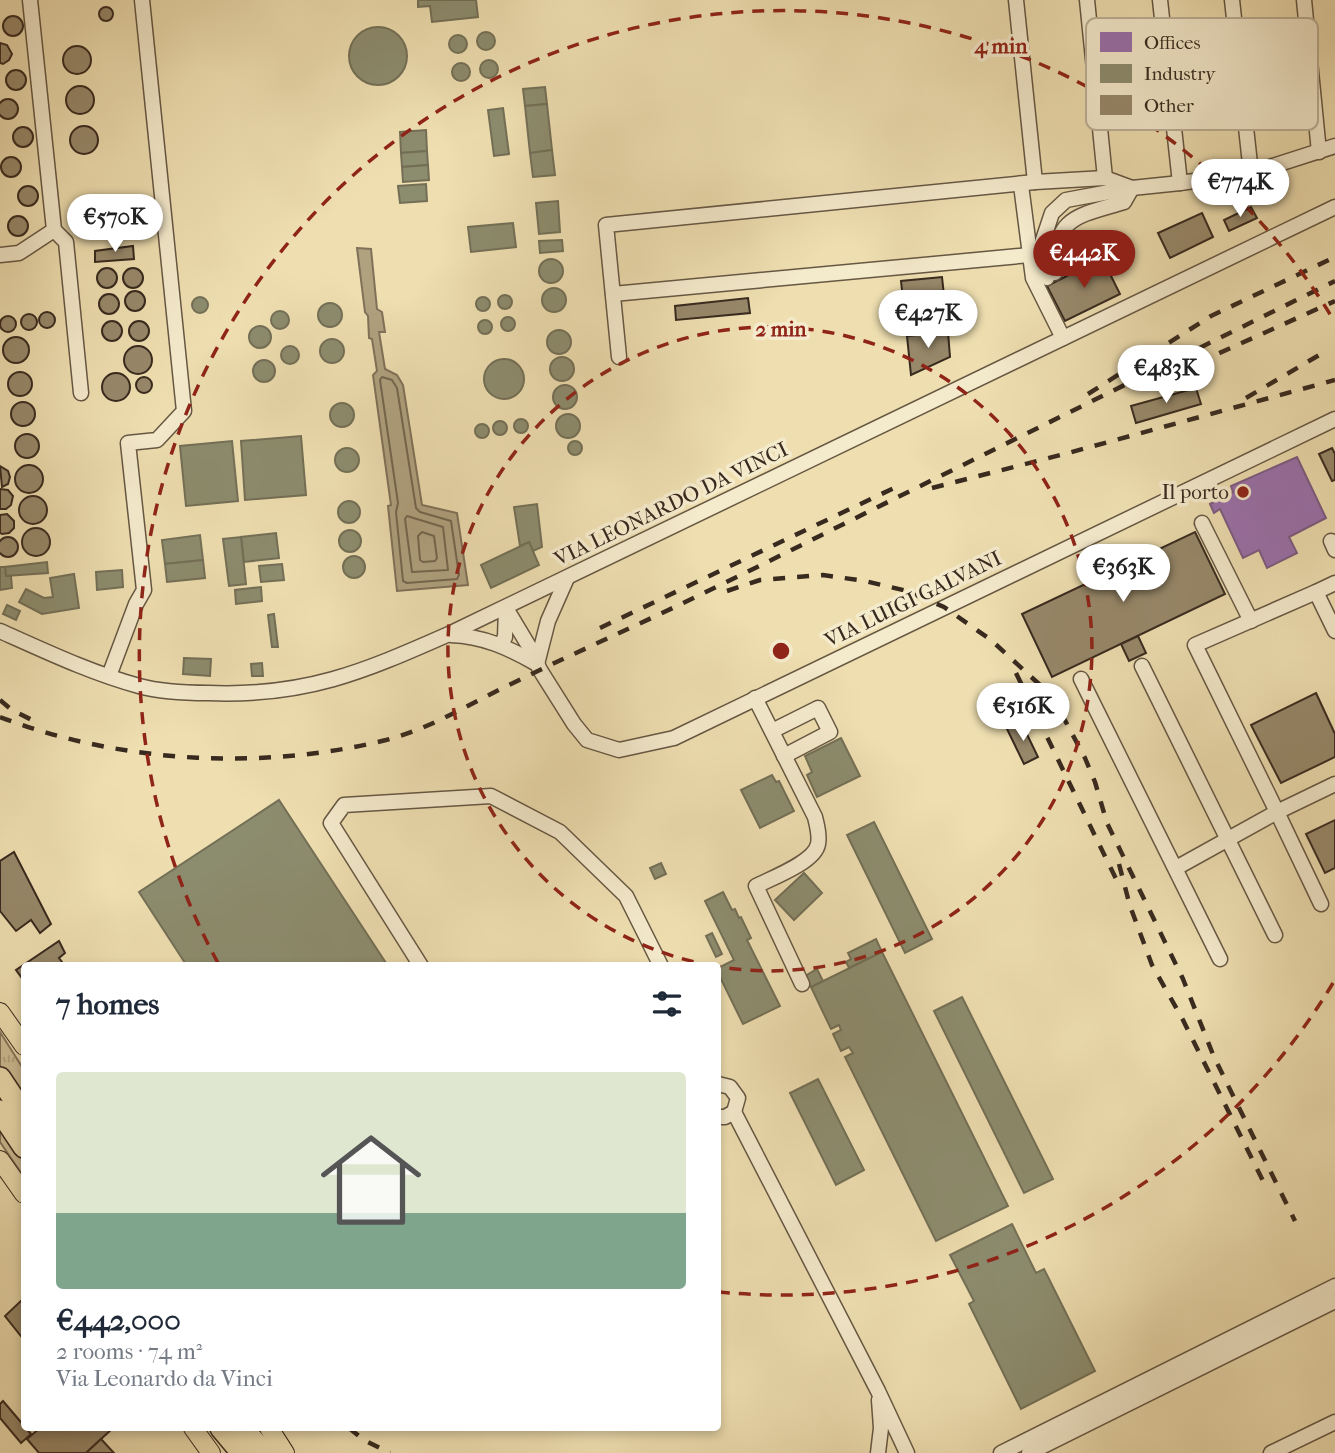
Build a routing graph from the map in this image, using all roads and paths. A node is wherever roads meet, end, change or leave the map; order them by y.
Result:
1 (30, 0) edge
2 (142, 0) edge
3 (1016, 0) edge
4 (1087, 0) edge
5 (1160, 0) edge
6 (1232, 0) edge
7 (1304, 0) edge
8 (1089, 18) edge
9 (1162, 18) edge
10 (1234, 18) edge
11 (1306, 18) edge
12 (1100, 130) edge
13 (1174, 130) edge
14 (1246, 130) edge
15 (1318, 130) edge
16 (1335, 146) edge
17 (1320, 152) junction
18 (1251, 173) junction
19 (1105, 178) junction
20 (1028, 183) junction
21 (1180, 183) junction
22 (1132, 188) junction
23 (1335, 207) edge
24 (54, 230) junction
25 (0, 255) edge
26 (1035, 256) junction
27 (613, 294) junction
28 (1063, 338) junction
29 (619, 357) dead end
30 (81, 393) dead end
31 (1335, 419) edge
32 (1202, 523) dead end
33 (567, 578) junction
34 (1335, 583) edge
35 (1316, 592) junction
36 (506, 608) junction
37 (1251, 621) junction
38 (0, 631) edge
39 (1335, 631) edge
40 (449, 634) junction
41 (501, 645) junction
42 (537, 664) junction
43 (1142, 666) dead end
44 (109, 676) junction
45 (1081, 679) dead end
46 (755, 698) junction
47 (772, 732) junction
48 (784, 756) junction
49 (1335, 783) edge
50 (1276, 812) junction
51 (1228, 839) junction
52 (1176, 868) junction
53 (1321, 904) dead end
54 (1275, 936) dead end
55 (1220, 959) dead end
56 (418, 962) edge
57 (659, 962) edge
58 (803, 984) dead end
59 (0, 1012) edge
60 (21, 1042) edge
61 (0, 1078) edge
62 (721, 1085) edge
63 (21, 1110) edge
64 (0, 1111) edge
65 (734, 1112) junction
66 (721, 1117) edge
67 (21, 1142) edge
68 (0, 1160) edge
69 (21, 1190) edge
70 (1335, 1286) edge
71 (1335, 1301) edge
72 (878, 1391) junction
73 (1335, 1422) edge
74 (195, 1431) edge
75 (224, 1431) edge
76 (245, 1431) edge
77 (271, 1431) edge
78 (211, 1453) edge
79 (242, 1453) edge
80 (264, 1453) edge
81 (285, 1453) edge
82 (881, 1453) edge
83 (906, 1453) edge
84 (1000, 1453) edge
85 (1029, 1453) edge
86 (1271, 1453) edge

1 - 24 street
2 - 44 street
3 - 20 street
4 - 8 street
5 - 9 street
6 - 10 street
7 - 11 street
12 - 19 street
13 - 21 street
14 - 18 street
15 - 17 street
16 - 17 street
17 - 18 street
18 - 21 street
19 - 20 street
19 - 22 street
20 - 26 street
20 - 27 street
21 - 22 street
22 - 26 street
22 - 26 street
23 - 28 street, VIA LEONARDO DA VINCI
24 - 25 street
24 - 30 street
26 - 27 street
26 - 28 street
27 - 29 street
28 - 33 street, VIA LEONARDO DA VINCI
31 - 46 street, VIA LUIGI GALVANI
32 - 37 street
33 - 36 street, VIA LEONARDO DA VINCI
33 - 42 street
34 - 35 street
35 - 37 street
35 - 39 street
36 - 40 street, VIA LEONARDO DA VINCI
36 - 41 street
36 - 42 street, VIA LUIGI GALVANI
37 - 50 street
38 - 44 street, VIA LEONARDO DA VINCI
40 - 41 street
40 - 44 street, VIA LEONARDO DA VINCI
41 - 42 street
42 - 46 street, VIA LUIGI GALVANI
43 - 51 street
45 - 52 street
46 - 47 street
47 - 48 street
47 - 48 street
48 - 58 street
49 - 50 street
50 - 51 street
50 - 53 street
51 - 52 street
51 - 54 street
52 - 55 street
56 - 57 street
59 - 60 main road
61 - 63 highway
62 - 65 street
64 - 67 highway
65 - 66 street
65 - 72 street
68 - 69 main road
70 - 84 street
71 - 85 street
72 - 82 street
72 - 83 street
73 - 86 street
74 - 78 main road
75 - 79 highway
76 - 80 highway
77 - 81 main road
82 - 83 street

